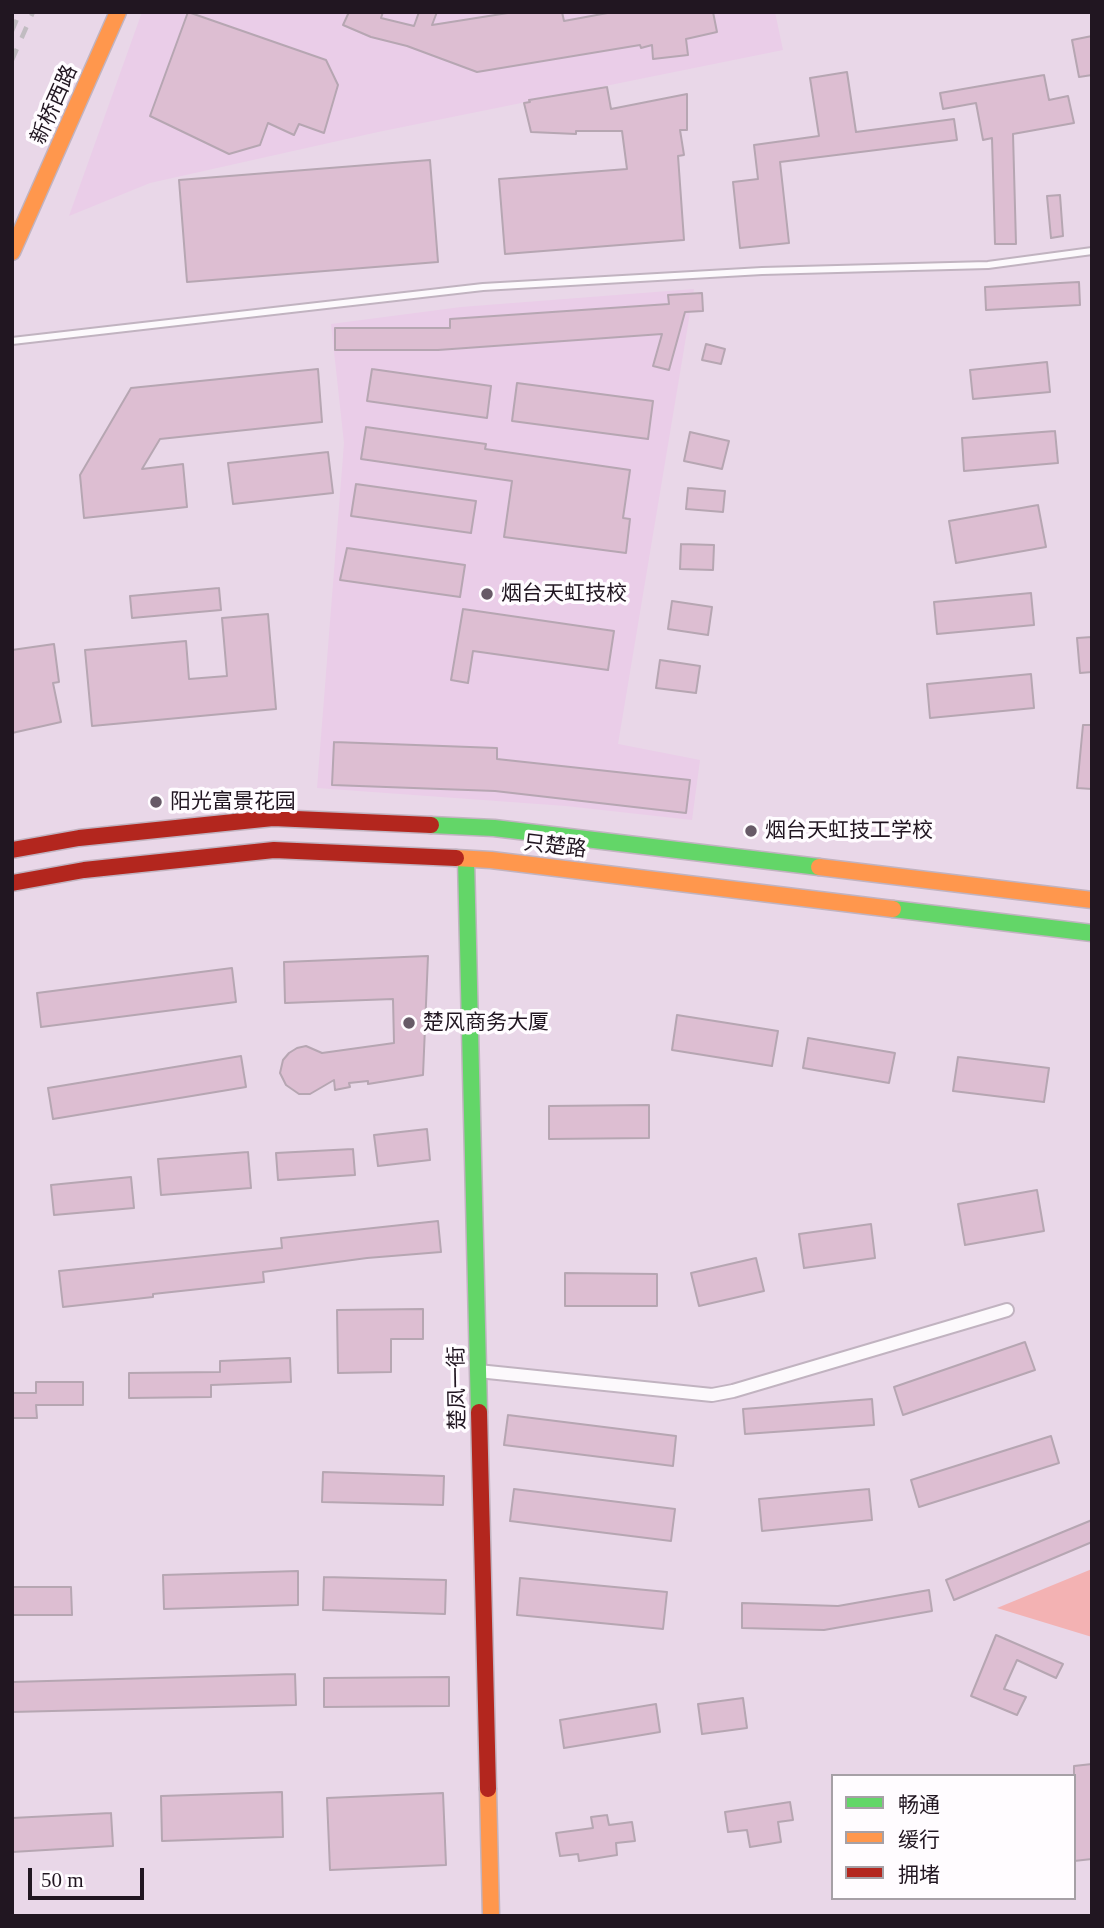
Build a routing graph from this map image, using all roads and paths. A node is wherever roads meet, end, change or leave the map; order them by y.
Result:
1 (118, 12) edge
2 (12, 251) edge
3 (1092, 251) edge
4 (12, 341) edge
5 (12, 850) edge
6 (466, 859) junction
7 (12, 883) edge
8 (1092, 900) edge
9 (1092, 933) edge
10 (1007, 1310) dead end
11 (478, 1371) junction
12 (491, 1916) edge

1 - 2 main road, 新桥西路
3 - 4 lane
5 - 8 main road, 只楚路
6 - 7 main road, 只楚路
6 - 9 main road, 只楚路
6 - 11 main road, 楚凤一街
10 - 11 street
11 - 12 main road, 楚凤一街

